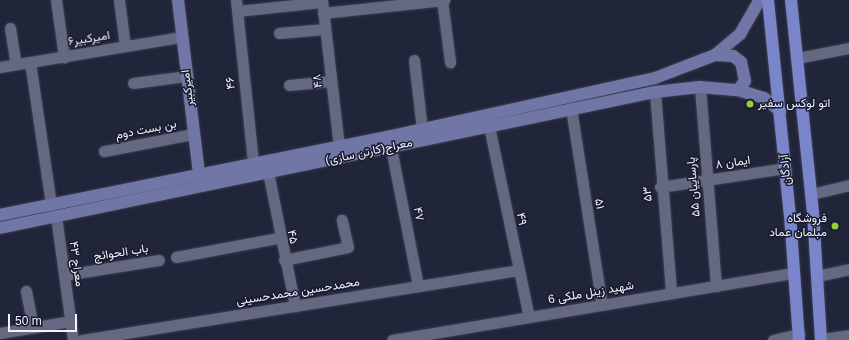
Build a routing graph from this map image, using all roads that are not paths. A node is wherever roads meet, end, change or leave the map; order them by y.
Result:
1 (56, 0) edge
2 (119, 0) edge
3 (178, 0) edge
4 (443, 0) edge
5 (760, 0) edge
6 (768, 0) edge
7 (791, 0) edge
8 (396, 2) edge
9 (236, 5) edge
10 (322, 5) edge
11 (10, 28) dead end
12 (325, 29) junction
13 (279, 33) dead end
14 (182, 37) junction
15 (125, 46) junction
16 (849, 48) edge
17 (715, 55) junction
18 (64, 56) junction
19 (797, 58) junction
20 (414, 60) dead end
21 (30, 62) junction
22 (450, 62) dead end
23 (16, 64) junction
24 (0, 67) edge
25 (186, 76) junction
26 (331, 81) junction
27 (133, 83) dead end
28 (289, 85) dead end
29 (700, 87) junction
30 (738, 90) junction
31 (655, 92) junction
32 (571, 108) junction
33 (780, 111) junction
34 (489, 126) junction
35 (422, 129) junction
36 (193, 134) junction
37 (339, 146) junction
38 (391, 148) junction
39 (104, 152) dead end
40 (253, 163) junction
41 (785, 168) junction
42 (268, 172) junction
43 (705, 180) junction
44 (199, 181) junction
45 (849, 185) edge
46 (660, 187) junction
47 (811, 194) junction
48 (51, 204) junction
49 (0, 215) edge
50 (56, 216) junction
51 (342, 220) dead end
52 (0, 228) edge
53 (278, 238) junction
54 (176, 257) dead end
55 (159, 260) dead end
56 (284, 260) junction
57 (849, 269) edge
58 (518, 270) junction
59 (794, 273) junction
60 (64, 275) junction
61 (817, 276) junction
62 (418, 286) junction
63 (716, 286) junction
64 (26, 290) dead end
65 (671, 293) junction
66 (602, 305) junction
67 (295, 306) junction
68 (528, 317) junction
69 (71, 321) junction
70 (33, 327) junction
71 (0, 332) edge
72 (849, 335) edge
73 (799, 337) edge
74 (73, 340) edge
75 (82, 340) edge
76 (392, 340) edge
77 (773, 340) edge
78 (821, 340) edge

1 - 18 street
2 - 15 street
3 - 14 street, امیرکبیر
4 - 8 street
4 - 22 street
5 - 17 street
6 - 33 main road, آزادگان
7 - 19 main road, آزادگان
8 - 10 street
9 - 10 street
9 - 40 street, ۴۶
10 - 12 street, ۴۸
11 - 23 street
12 - 13 street
12 - 26 street, ۴۸
14 - 15 street, امیرکبیر۶
14 - 25 street, امیرکبیر
15 - 18 street, امیرکبیر۶
16 - 19 street
17 - 30 street
17 - 35 street, معراج(کارتن سازی)
18 - 21 street, امیرکبیر۶
19 - 47 main road, آزادگان
20 - 35 street
21 - 23 street, امیرکبیر۶
21 - 48 street
23 - 24 street, امیرکبیر۶
25 - 27 street
25 - 36 street, امیرکبیر
26 - 28 street
26 - 37 street, ۴۸
29 - 30 street, معراج(کارتن سازی)
29 - 31 street, معراج(کارتن سازی)
29 - 43 street, پارساییان ۵۵
30 - 33 street, معراج(کارتن سازی)
31 - 32 street, معراج(کارتن سازی)
31 - 46 street, ۵۳
32 - 34 street, معراج(کارتن سازی)
32 - 66 street, ۵۱
33 - 41 main road, آزادگان
34 - 38 street, معراج(کارتن سازی)
34 - 58 street, ۴۹
35 - 37 street, معراج(کارتن سازی)
36 - 39 street, بن بست دوم
36 - 44 street, امیرکبیر
37 - 40 street, معراج(کارتن سازی)
38 - 42 street, معراج(کارتن سازی)
38 - 62 street, ۴۷
40 - 44 street, معراج(کارتن سازی)
41 - 43 street, ۸ ایمان
41 - 59 main road, آزادگان
42 - 44 street, معراج(کارتن سازی)
42 - 53 street, ۴۵
43 - 46 street, ۸ ایمان
43 - 63 street, پارساییان ۵۵
44 - 48 street, معراج(کارتن سازی)
44 - 50 street, معراج(کارتن سازی)
45 - 47 street
46 - 65 street, ۵۳
47 - 61 main road, آزادگان
48 - 49 street, معراج(کارتن سازی)
50 - 52 street, معراج(کارتن سازی)
50 - 60 street, معراج ۴۳
51 - 56 street
53 - 54 street
53 - 56 street, ۴۵
55 - 60 street, باب الحوائج
56 - 67 street, ۴۵
57 - 61 street
58 - 62 street, محمدحسین محمدحسینی
58 - 68 street, ۴۹
59 - 63 street, 6 شهید زینل ملکی
59 - 73 main road, آزادگان
60 - 69 street, معراج ۴۳
61 - 78 main road, آزادگان
62 - 67 street, محمدحسین محمدحسینی
63 - 65 street, 6 شهید زینل ملکی
64 - 70 street
65 - 66 street, 6 شهید زینل ملکی
66 - 68 street, 6 شهید زینل ملکی
67 - 75 street, محمدحسین محمدحسینی
68 - 76 street, 6 شهید زینل ملکی
69 - 70 street
69 - 74 street, معراج ۴۳
70 - 71 street
72 - 78 street
73 - 77 street

